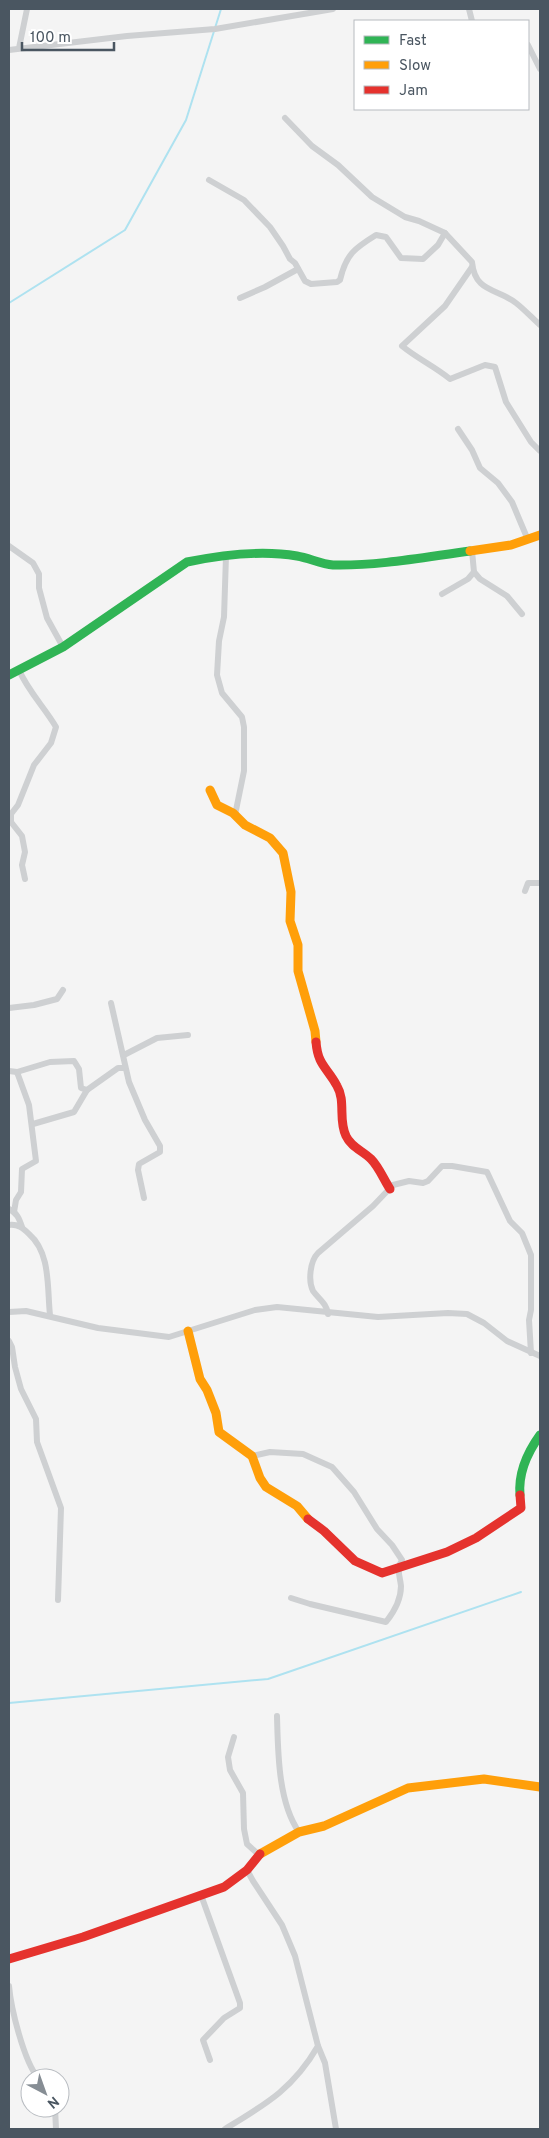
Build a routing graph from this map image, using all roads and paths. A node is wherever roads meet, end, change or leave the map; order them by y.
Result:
1 (27, 9) edge
2 (333, 9) edge
3 (529, 47) edge
4 (19, 48) junction
5 (9, 50) edge
6 (540, 69) edge
7 (285, 118) dead end
8 (209, 180) dead end
9 (444, 233) junction
10 (472, 267) junction
11 (298, 269) junction
12 (240, 298) dead end
13 (540, 325) edge
14 (458, 429) dead end
15 (540, 451) edge
16 (540, 535) edge
17 (528, 540) junction
18 (9, 546) edge
19 (472, 551) junction
20 (226, 556) junction
21 (474, 572) junction
22 (442, 594) dead end
23 (522, 614) dead end
24 (63, 647) junction
25 (20, 670) junction
26 (9, 675) edge
27 (210, 790) dead end
28 (235, 815) junction
29 (25, 879) dead end
30 (540, 883) edge
31 (525, 891) dead end
32 (63, 990) dead end
33 (111, 1003) dead end
34 (9, 1008) edge
35 (188, 1035) dead end
36 (124, 1055) junction
37 (125, 1068) junction
38 (9, 1071) edge
39 (17, 1072) junction
40 (87, 1090) junction
41 (33, 1124) junction
42 (390, 1189) junction
43 (144, 1198) dead end
44 (12, 1210) edge
45 (9, 1225) edge
46 (22, 1227) junction
47 (9, 1312) edge
48 (328, 1314) junction
49 (50, 1315) junction
50 (188, 1331) junction
51 (9, 1341) edge
52 (531, 1353) junction
53 (540, 1356) edge
54 (12, 1364) edge
55 (540, 1435) edge
56 (252, 1456) junction
57 (398, 1566) junction
58 (291, 1598) dead end
59 (58, 1600) dead end
60 (277, 1716) dead end
61 (234, 1737) dead end
62 (540, 1787) edge
63 (299, 1832) junction
64 (259, 1854) junction
65 (247, 1870) junction
66 (201, 1895) junction
67 (9, 1958) edge
68 (9, 1986) edge
69 (318, 2046) junction
70 (210, 2060) dead end
71 (32, 2068) edge
72 (227, 2128) edge
73 (336, 2129) edge

1 - 4 street
2 - 4 street
3 - 6 street
4 - 5 street
7 - 9 street
8 - 11 street
9 - 10 street
9 - 11 street
10 - 13 street
10 - 15 street
11 - 12 street
14 - 17 street
16 - 17 street
17 - 19 street
18 - 24 street
19 - 20 street
19 - 21 street
20 - 24 street
20 - 28 street
21 - 22 street
21 - 23 street
24 - 25 street
25 - 26 street
25 - 29 street
27 - 28 street
28 - 42 street
30 - 31 street
32 - 34 street
33 - 36 street
35 - 36 street
36 - 37 street
37 - 40 street
37 - 43 street
38 - 39 street
39 - 40 street
39 - 41 street
40 - 41 street
41 - 44 street
42 - 48 street
42 - 52 street
44 - 46 street
45 - 46 street
46 - 49 street
47 - 49 street
48 - 50 street
48 - 52 street
49 - 50 street
50 - 56 street
51 - 54 street
52 - 53 street
54 - 59 street
55 - 57 street
56 - 57 street
56 - 57 street
57 - 58 street
60 - 63 street
61 - 64 street
62 - 63 street
63 - 64 street
64 - 65 street
65 - 66 street
65 - 69 street
66 - 67 street
66 - 70 street
68 - 71 street
69 - 72 street
69 - 73 street

